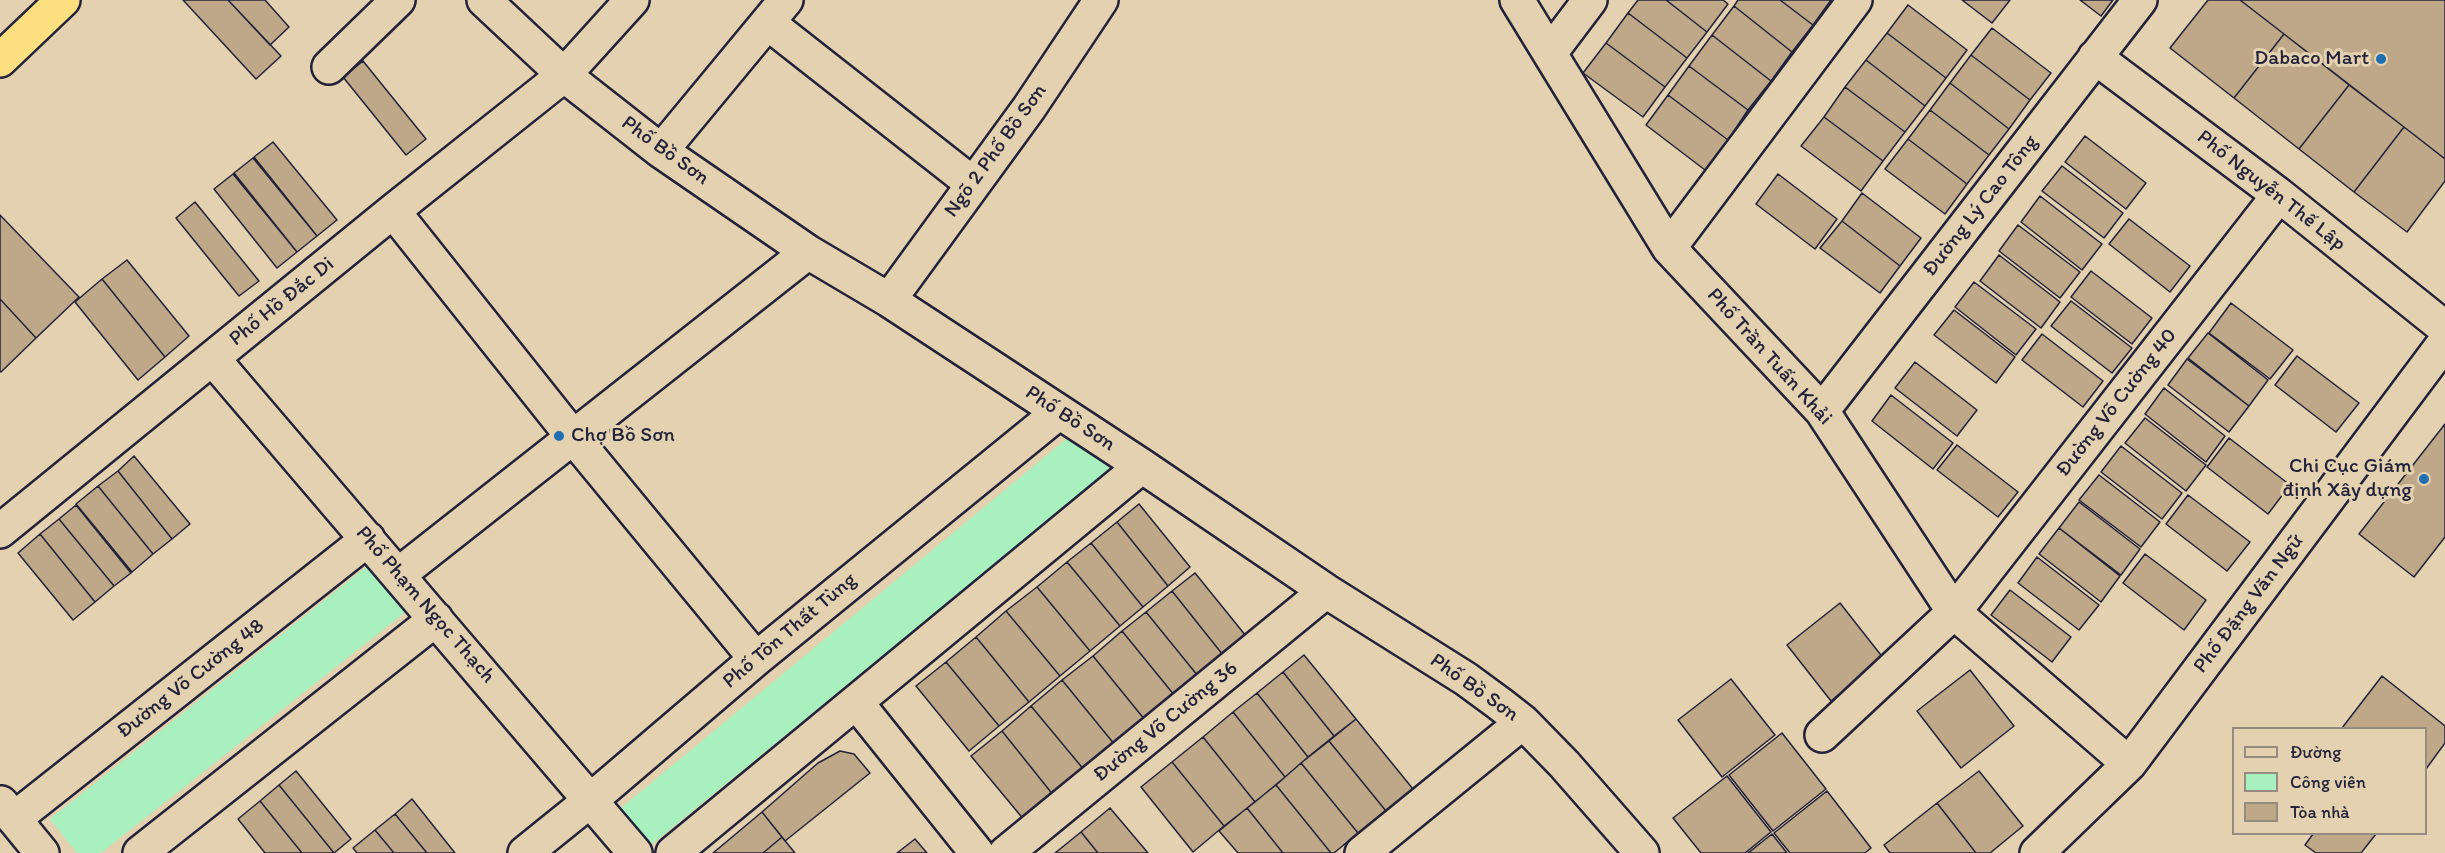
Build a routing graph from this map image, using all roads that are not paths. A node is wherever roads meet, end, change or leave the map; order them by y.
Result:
1 (63, 0) edge
2 (398, 0) edge
3 (484, 0) edge
4 (632, 0) edge
5 (1101, 0) edge
6 (1517, 0) edge
7 (1590, 0) edge
8 (1855, 0) edge
9 (2139, 0) edge
10 (777, 11) edge
11 (1550, 53) junction
12 (2096, 57) junction
13 (0, 60) edge
14 (329, 68) dead end
15 (564, 75) junction
16 (661, 151) junction
17 (973, 184) junction
18 (2279, 195) junction
19 (393, 211) junction
20 (1669, 248) junction
21 (808, 252) junction
22 (889, 300) junction
23 (2445, 328) edge
24 (2445, 342) edge
25 (213, 359) junction
26 (1822, 411) junction
27 (1058, 413) junction
28 (573, 437) junction
29 (1142, 466) junction
30 (0, 531) edge
31 (368, 539) junction
32 (398, 575) junction
33 (1326, 591) junction
34 (1954, 612) junction
35 (436, 619) junction
36 (756, 659) junction
37 (856, 702) junction
38 (1523, 722) junction
39 (1822, 735) dead end
40 (2129, 764) junction
41 (592, 800) junction
42 (7, 811) edge
43 (42, 853) edge
44 (140, 853) edge
45 (525, 853) edge
46 (635, 853) edge
47 (673, 853) edge
48 (977, 853) edge
49 (1006, 853) edge
50 (1362, 853) edge
51 (1642, 853) edge
52 (2037, 853) edge

1 - 13 highway
2 - 14 street
3 - 15 street, Phố Bồ Sơn
4 - 15 street, Phố Hồ Đắc Di
5 - 17 street, Ngõ 2 Phố Bồ Sơn
6 - 11 street, Phố Trần Tuấn Khải
7 - 11 street
8 - 20 street
9 - 12 street, Đường Lý Cao Tông
10 - 16 street
10 - 17 street
11 - 20 street, Phố Trần Tuấn Khải
12 - 18 street, Phố Nguyễn Thế Lập
12 - 26 street, Đường Lý Cao Tông
15 - 16 street, Phố Bồ Sơn
15 - 19 street, Phố Hồ Đắc Di
16 - 21 street, Phố Bồ Sơn
17 - 22 street, Ngõ 2 Phố Bồ Sơn
18 - 23 street, Phố Nguyễn Thế Lập
18 - 34 street, Đường Võ Cường 40
19 - 25 street, Phố Hồ Đắc Di
19 - 28 street
20 - 26 street, Phố Trần Tuấn Khải
21 - 22 street, Phố Bồ Sơn
21 - 28 street
22 - 27 street, Phố Bồ Sơn
24 - 40 street, Phố Đặng Văn Ngữ
25 - 30 street, Phố Hồ Đắc Di
25 - 31 street, Phố Phạm Ngọc Thạch
26 - 34 street, Phố Trần Tuấn Khải
27 - 29 street, Phố Bồ Sơn
27 - 36 street, Phố Tôn Thất Tùng
28 - 32 street
28 - 36 street
29 - 33 street, Phố Bồ Sơn
29 - 37 street
31 - 32 street, Phố Phạm Ngọc Thạch
31 - 42 street, Đường Võ Cường 48
32 - 35 street, Phố Phạm Ngọc Thạch
33 - 38 street, Phố Bồ Sơn
33 - 49 street, Đường Võ Cường 36
34 - 39 street, Đường Võ Cường 40
34 - 40 street, Phố Trần Tuấn Khải
35 - 41 street, Phố Phạm Ngọc Thạch
35 - 44 street
36 - 41 street, Phố Tôn Thất Tùng
37 - 47 street
37 - 48 street
38 - 50 street
38 - 51 street, Phố Bồ Sơn
40 - 52 street, Phố Đặng Văn Ngữ
41 - 45 street, Phố Tôn Thất Tùng
41 - 46 street, Phố Phạm Ngọc Thạch
42 - 43 street

